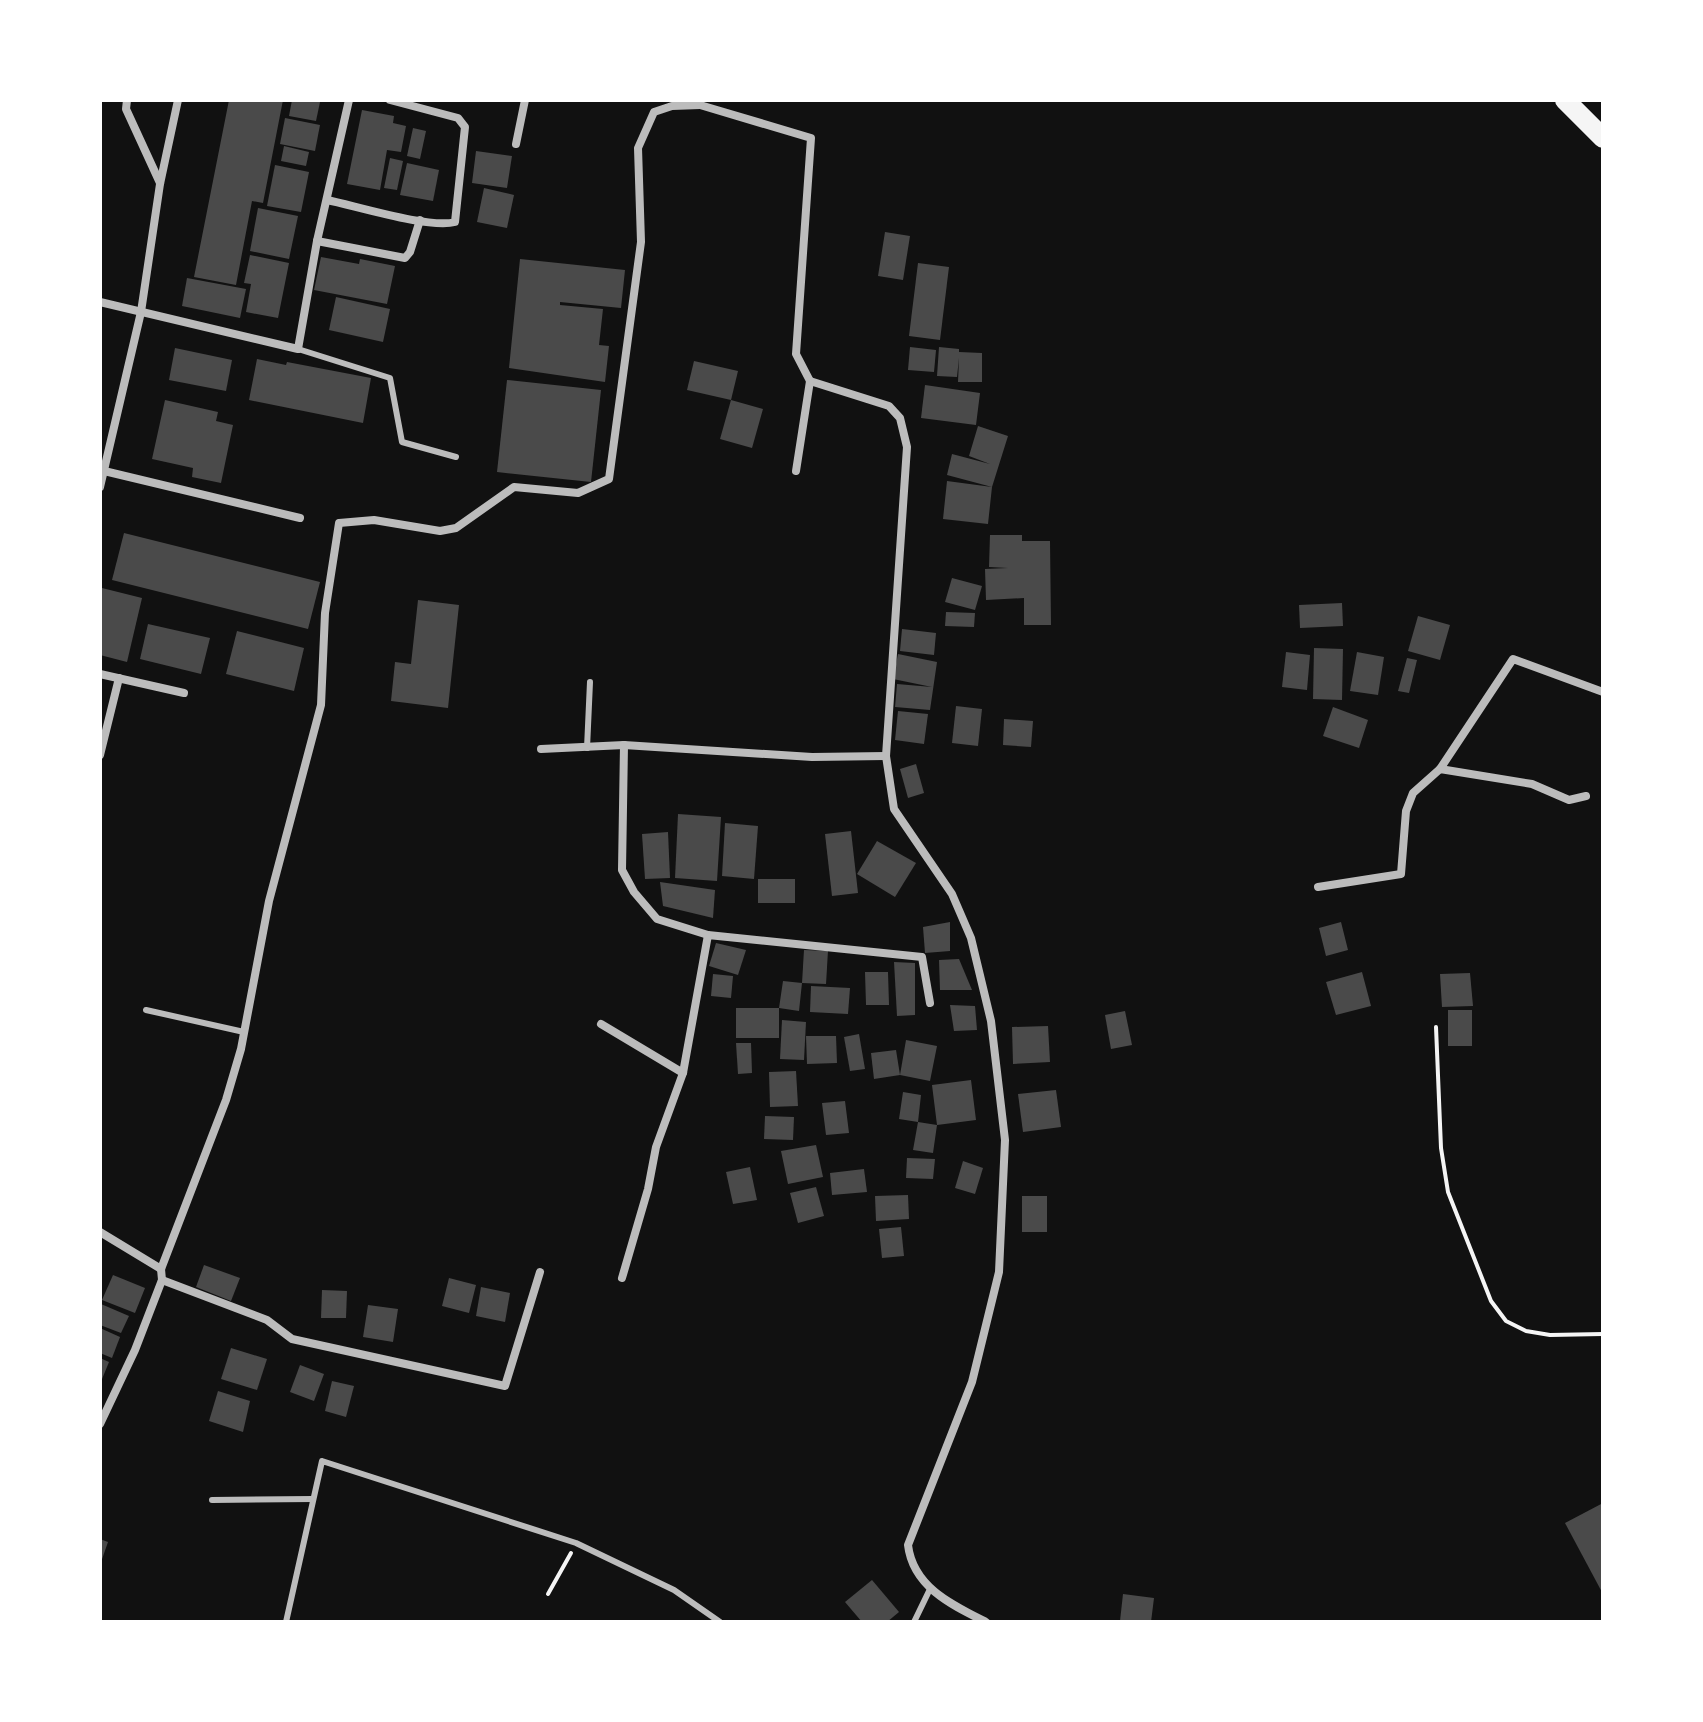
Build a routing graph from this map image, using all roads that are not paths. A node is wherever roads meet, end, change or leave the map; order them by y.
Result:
1 (127, 100) edge
2 (178, 100) edge
3 (349, 100) edge
4 (390, 100) edge
5 (525, 100) edge
6 (1565, 100) edge
7 (700, 102) edge
8 (1603, 138) edge
9 (516, 144) dead end
10 (160, 184) junction
11 (327, 200) junction
12 (420, 220) junction
13 (317, 241) junction
14 (100, 302) edge
15 (141, 312) junction
16 (298, 349) junction
17 (810, 381) junction
18 (456, 457) dead end
19 (102, 470) edge
20 (796, 471) dead end
21 (100, 487) edge
22 (300, 518) dead end
23 (100, 674) edge
24 (119, 678) junction
25 (590, 682) dead end
26 (1603, 692) edge
27 (184, 693) dead end
28 (624, 745) junction
29 (587, 748) junction
30 (541, 749) dead end
31 (100, 755) edge
32 (886, 756) junction
33 (1440, 769) junction
34 (1586, 796) dead end
35 (1318, 887) dead end
36 (708, 935) junction
37 (930, 1003) dead end
38 (146, 1010) dead end
39 (601, 1024) dead end
40 (244, 1032) junction
41 (683, 1073) junction
42 (100, 1232) edge
43 (161, 1269) junction
44 (540, 1272) dead end
45 (622, 1278) dead end
46 (162, 1280) junction
47 (100, 1424) edge
48 (313, 1499) junction
49 (212, 1500) dead end
50 (930, 1589) junction
51 (286, 1622) edge
52 (720, 1622) edge
53 (914, 1622) edge
54 (986, 1622) edge

1 - 10 street
2 - 10 street
3 - 11 street
4 - 12 street
5 - 9 street
6 - 8 highway
7 - 17 street
7 - 40 street
10 - 15 street
11 - 12 street
11 - 13 street
12 - 13 street
13 - 16 street
14 - 15 street
15 - 16 street
15 - 19 street
16 - 18 lane
17 - 20 street
17 - 32 street
19 - 21 street
19 - 22 street
23 - 24 street
24 - 27 street
24 - 31 street
25 - 29 lane
26 - 33 street
28 - 29 street
28 - 32 street
28 - 36 street
29 - 30 street
32 - 50 street
33 - 34 street
33 - 35 street
36 - 37 street
36 - 41 street
38 - 40 lane
39 - 41 street
40 - 43 street
41 - 45 street
42 - 43 street
43 - 46 street
44 - 46 street
46 - 47 street
48 - 49 lane
48 - 51 lane
48 - 52 lane
50 - 53 lane
50 - 54 street

